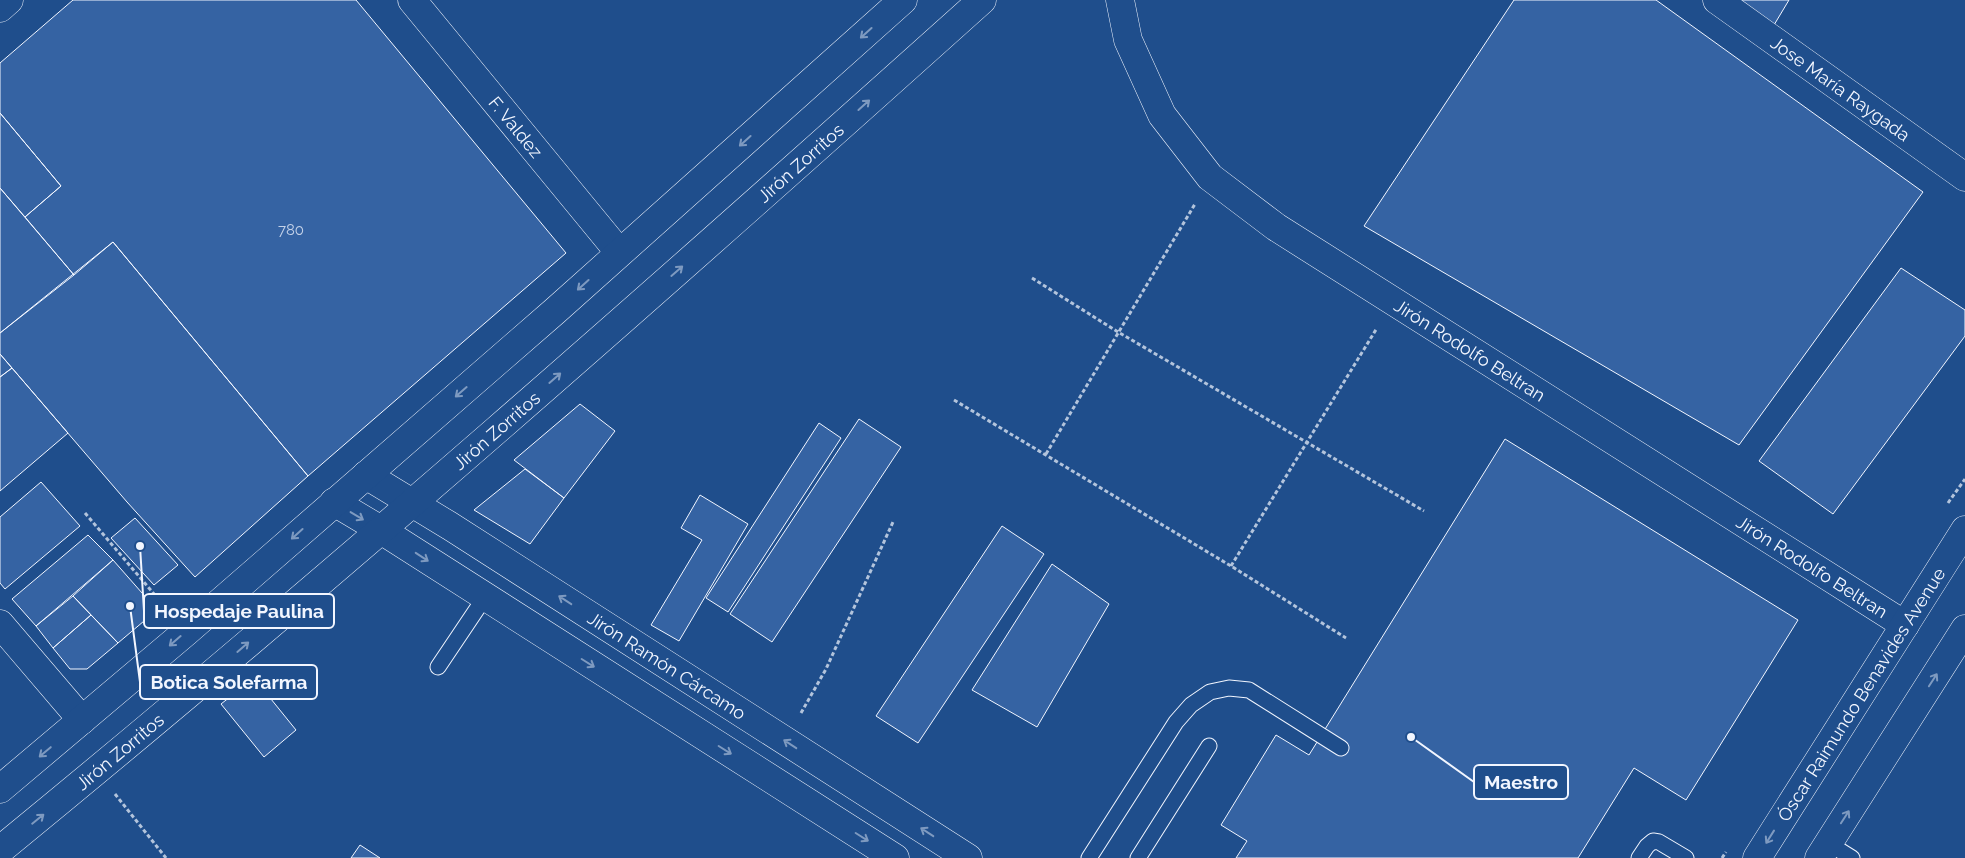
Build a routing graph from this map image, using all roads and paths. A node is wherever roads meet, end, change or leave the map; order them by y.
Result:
1 (9, 0) edge
2 (412, 0) edge
3 (902, 0) edge
4 (982, 0) edge
5 (1120, 0) edge
6 (1717, 0) edge
7 (0, 8) edge
8 (1210, 177) junction
9 (1965, 177) edge
10 (619, 252) junction
11 (1032, 278) dead end
12 (1393, 302) junction
13 (1118, 332) junction
14 (954, 400) dead end
15 (1307, 443) junction
16 (1046, 454) junction
17 (366, 475) junction
18 (334, 502) junction
19 (413, 502) junction
20 (1424, 511) dead end
21 (85, 513) dead end
22 (893, 522) dead end
23 (381, 530) junction
24 (1965, 530) edge
25 (1231, 566) junction
26 (485, 597) junction
27 (0, 624) edge
28 (1905, 625) junction
29 (186, 632) junction
30 (1346, 638) dead end
31 (1961, 643) edge
32 (438, 667) dead end
33 (701, 687) junction
34 (82, 720) junction
35 (680, 721) junction
36 (784, 741) junction
37 (1209, 746) dead end
38 (1341, 748) dead end
39 (96, 771) junction
40 (0, 789) edge
41 (0, 850) edge
42 (1823, 850) edge
43 (1096, 855) edge
44 (166, 858) edge
45 (895, 858) edge
46 (968, 858) edge
47 (1138, 858) edge
48 (1639, 858) edge
49 (1686, 858) edge
50 (1757, 858) edge
51 (1852, 858) edge

1 - 7 street
2 - 10 street, F. Valdez
3 -> 10 street
19 -> 4 street, Jirón Zorritos
5 - 8 street, Jirón Rodolfo Beltran
6 - 9 street, Jose María Raygada
8 - 12 street, Jirón Rodolfo Beltran
8 - 13 path
10 -> 17 street
11 - 13 path
12 - 15 path
12 - 28 street, Jirón Rodolfo Beltran
13 - 15 path
13 - 16 path
14 - 16 path
15 - 20 path
15 - 25 path
16 - 25 path
17 - 18 street
17 - 19 street, Jirón Ramón Cárcamo
18 -> 23 street
18 -> 29 street
19 - 23 street, Jirón Zorritos
33 -> 19 street, Jirón Ramón Cárcamo
21 - 29 path
22 - 36 path
23 -> 26 street
39 -> 23 street, Jirón Zorritos
24 - 28 street, Óscar Raimundo Benavides Avenue
25 - 30 path
26 - 32 lane
26 -> 35 street
27 - 34 street
28 -> 50 street, Óscar Raimundo Benavides Avenue
29 -> 34 street
42 -> 31 street
33 - 35 street
33 - 36 street, Jirón Ramón Cárcamo
34 -> 40 street
35 -> 45 street
46 -> 36 street, Jirón Ramón Cárcamo
37 - 47 lane
38 - 43 lane
41 -> 39 street, Jirón Zorritos
39 - 44 path
42 - 51 lane
48 - 49 lane

